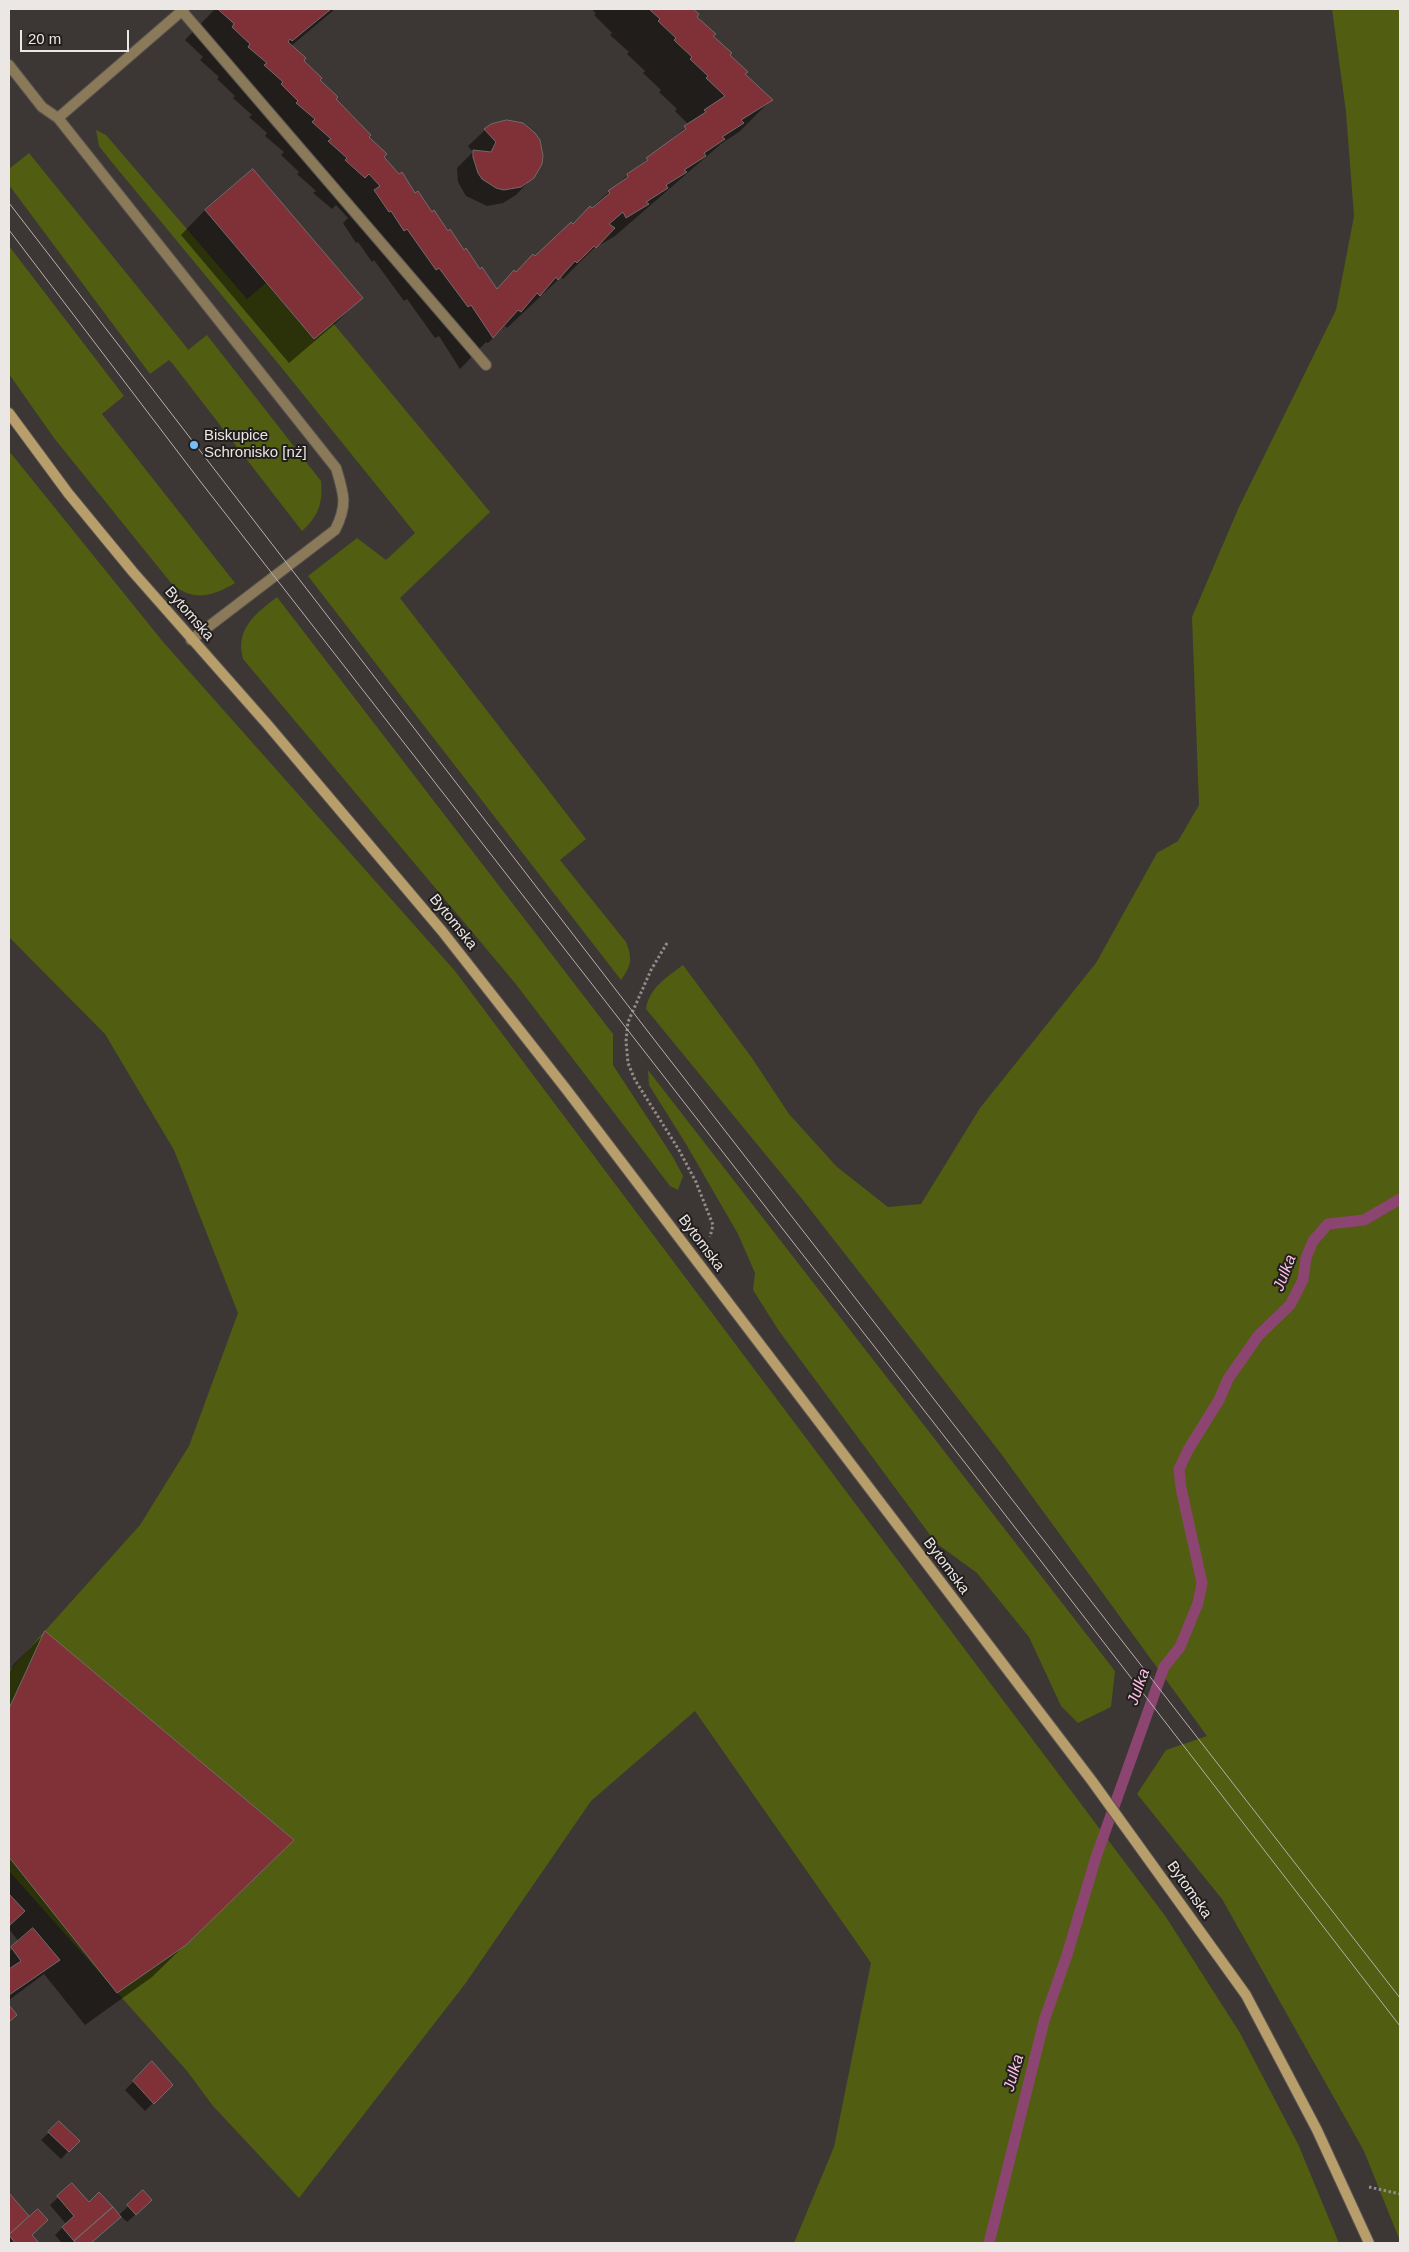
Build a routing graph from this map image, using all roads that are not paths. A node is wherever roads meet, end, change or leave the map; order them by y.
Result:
1 (183, 10) edge
2 (9, 65) edge
3 (58, 118) junction
4 (486, 365) dead end
5 (9, 413) edge
6 (191, 640) junction
7 (1369, 2243) edge

1 - 3 lane
1 - 4 lane
2 - 3 lane
3 - 6 lane
5 - 6 street, Bytomska
6 - 7 street, Bytomska

